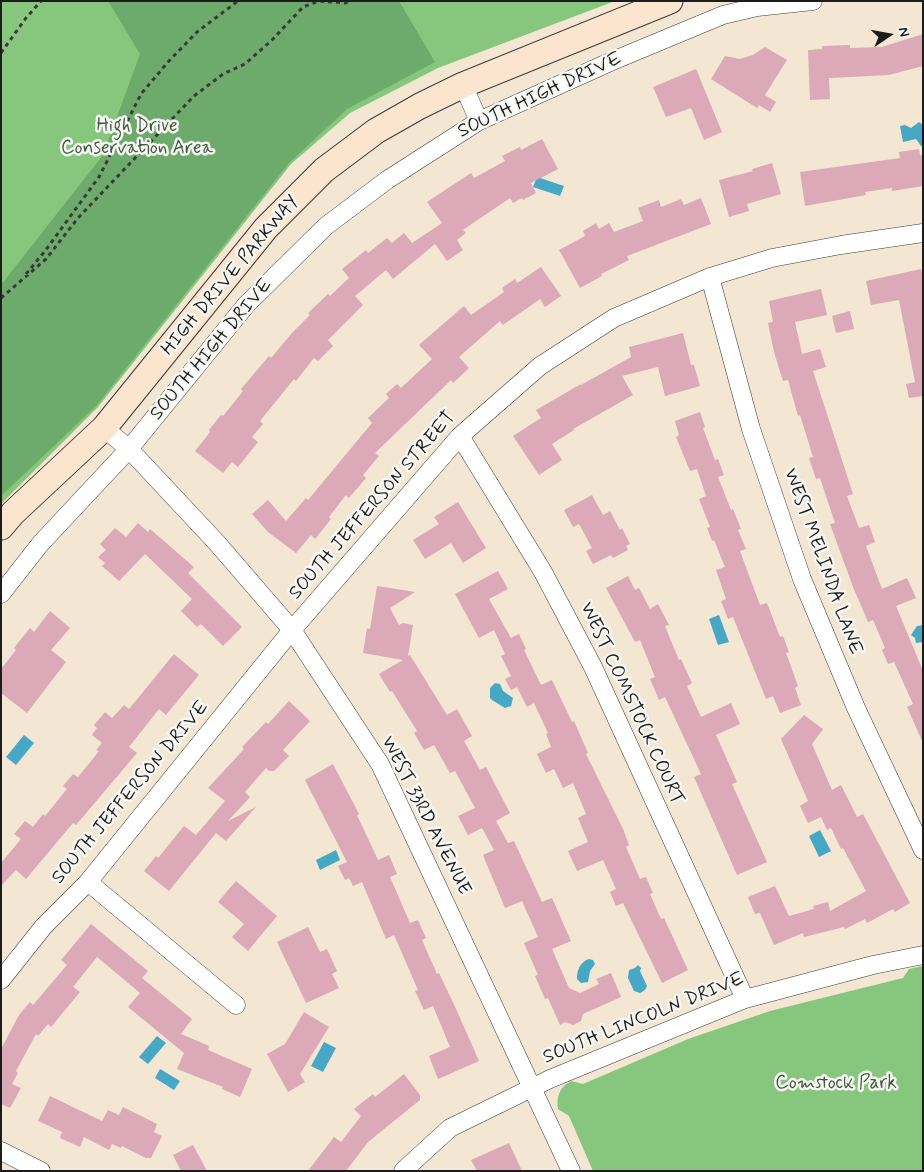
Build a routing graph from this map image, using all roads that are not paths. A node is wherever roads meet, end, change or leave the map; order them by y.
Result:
1 (670, 1) edge
2 (813, 1) edge
3 (463, 85) junction
4 (479, 121) junction
5 (923, 233) edge
6 (710, 277) junction
7 (104, 428) junction
8 (460, 436) junction
9 (129, 449) junction
10 (1, 527) edge
11 (1, 594) edge
12 (292, 630) junction
13 (923, 850) edge
14 (88, 882) junction
15 (923, 955) edge
16 (1, 980) edge
17 (744, 999) junction
18 (236, 1005) dead end
19 (532, 1087) junction
20 (1, 1151) edge
21 (41, 1171) edge
22 (403, 1171) edge
23 (571, 1171) edge

1 - 3 main road, HIGH DRIVE PARKWAY
2 - 4 street, SOUTH HIGH DRIVE
3 - 4 street
3 - 7 main road, HIGH DRIVE PARKWAY
4 - 9 street, SOUTH HIGH DRIVE
5 - 6 street, SOUTH JEFFERSON STREET
6 - 8 street, SOUTH JEFFERSON STREET
6 - 13 street, WEST MELINDA LANE
7 - 9 street, WEST 33RD AVENUE
7 - 10 main road
8 - 12 street, SOUTH JEFFERSON STREET
8 - 17 street, WEST COMSTOCK COURT
9 - 11 street, SOUTH HIGH DRIVE
9 - 12 street, WEST 33RD AVENUE
12 - 14 street, SOUTH JEFFERSON DRIVE
12 - 19 street, WEST 33RD AVENUE
14 - 16 street, SOUTH JEFFERSON DRIVE
14 - 18 street
15 - 17 street, SOUTH LINCOLN DRIVE
17 - 19 street, SOUTH LINCOLN DRIVE
19 - 22 street, SOUTH LINCOLN DRIVE
19 - 23 street, WEST 33RD AVENUE
20 - 21 street

